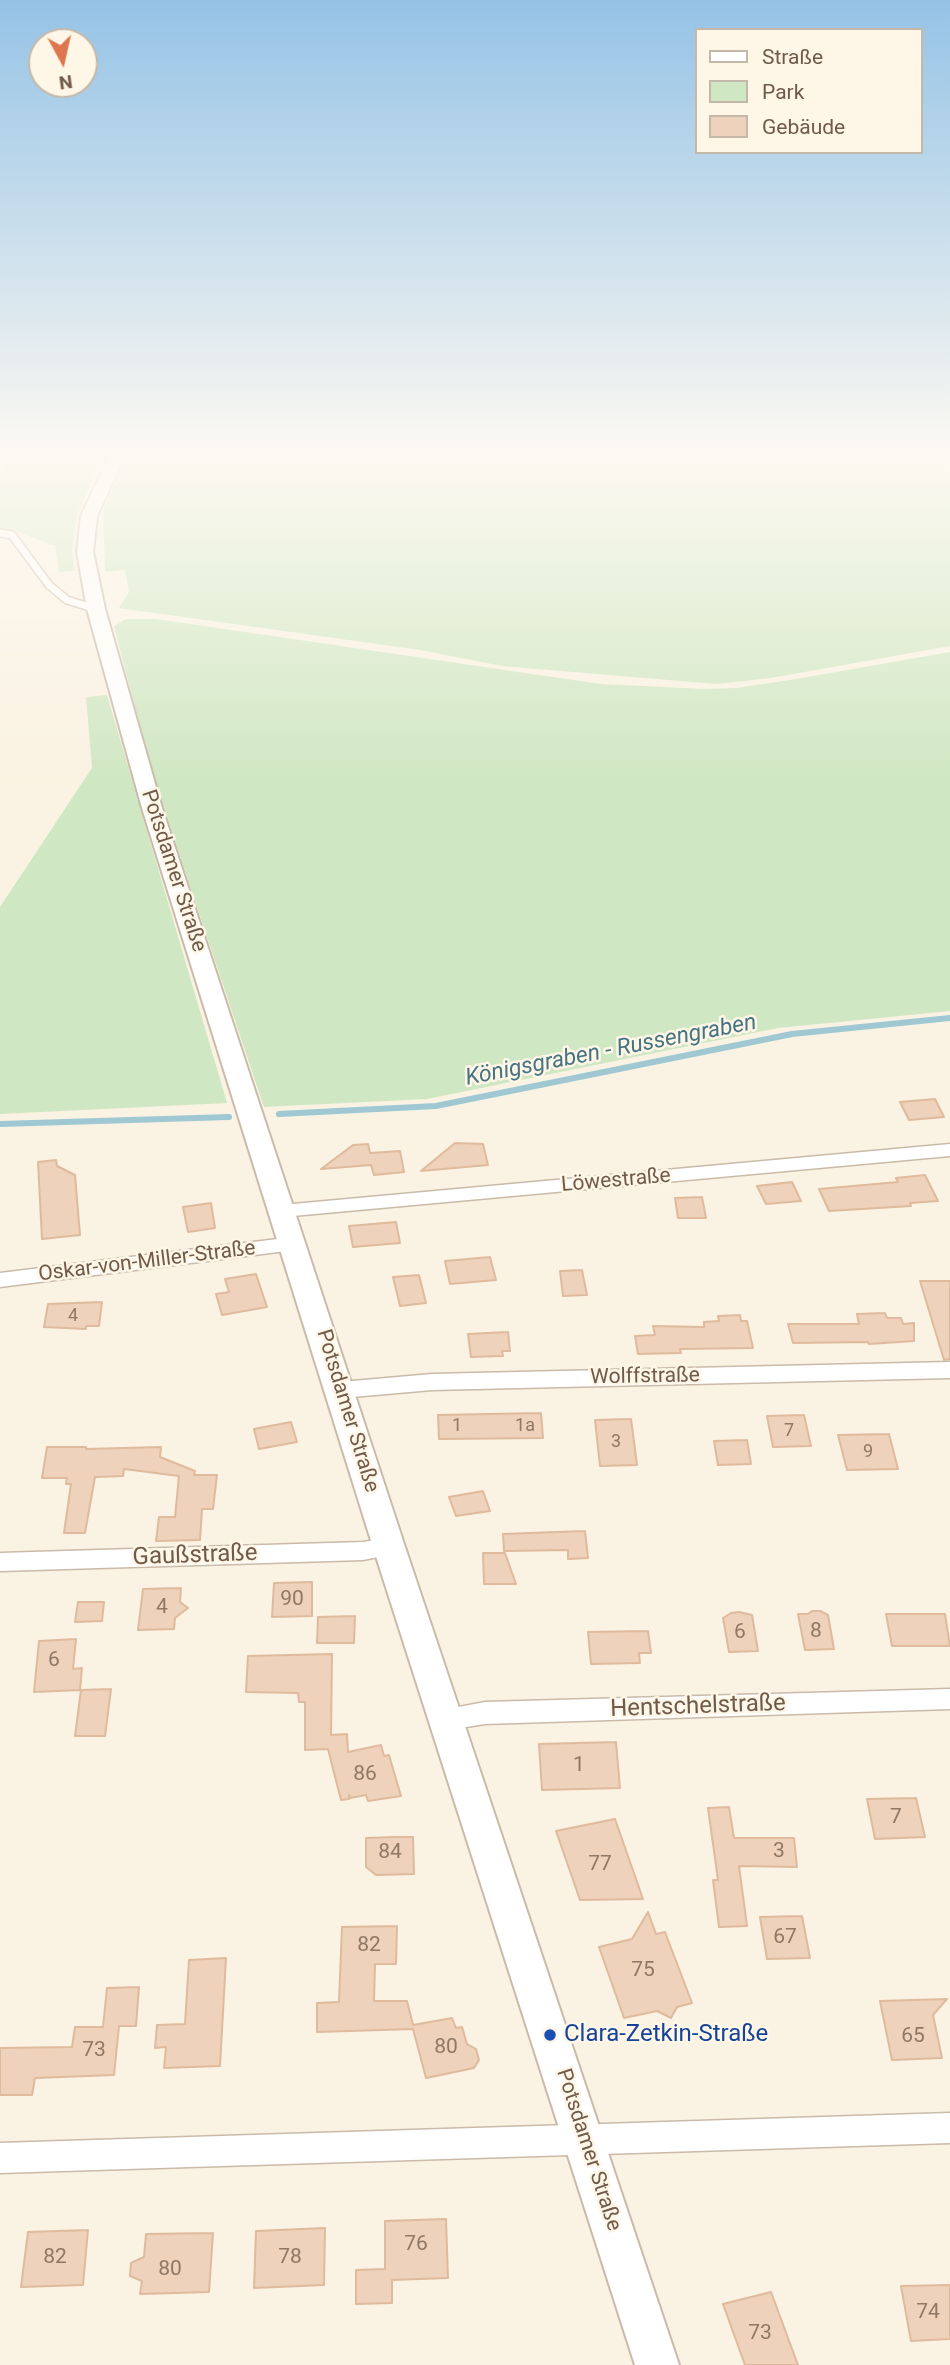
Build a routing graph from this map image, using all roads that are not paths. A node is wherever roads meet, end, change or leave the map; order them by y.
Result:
1 (34, 564) edge
2 (87, 564) edge
3 (96, 608) junction
4 (950, 1150) edge
5 (282, 1211) junction
6 (294, 1244) junction
7 (0, 1280) edge
8 (950, 1370) edge
9 (341, 1390) junction
10 (389, 1547) junction
11 (0, 1562) edge
12 (950, 1699) edge
13 (447, 1719) junction
14 (950, 2128) edge
15 (586, 2141) junction
16 (0, 2158) edge
17 (657, 2365) edge

1 - 3 lane
2 - 3 street, Potsdamer Straße
3 - 5 street, Potsdamer Straße
4 - 5 street, Löwestraße
5 - 6 street, Potsdamer Straße
6 - 7 street, Oskar-von-Miller-Straße
6 - 9 street, Potsdamer Straße
8 - 9 street, Wolffstraße
9 - 10 street, Potsdamer Straße
10 - 11 street, Gaußstraße
10 - 13 street, Potsdamer Straße
12 - 13 street, Hentschelstraße
13 - 15 street, Potsdamer Straße
14 - 15 street
15 - 16 street
15 - 17 street, Potsdamer Straße

